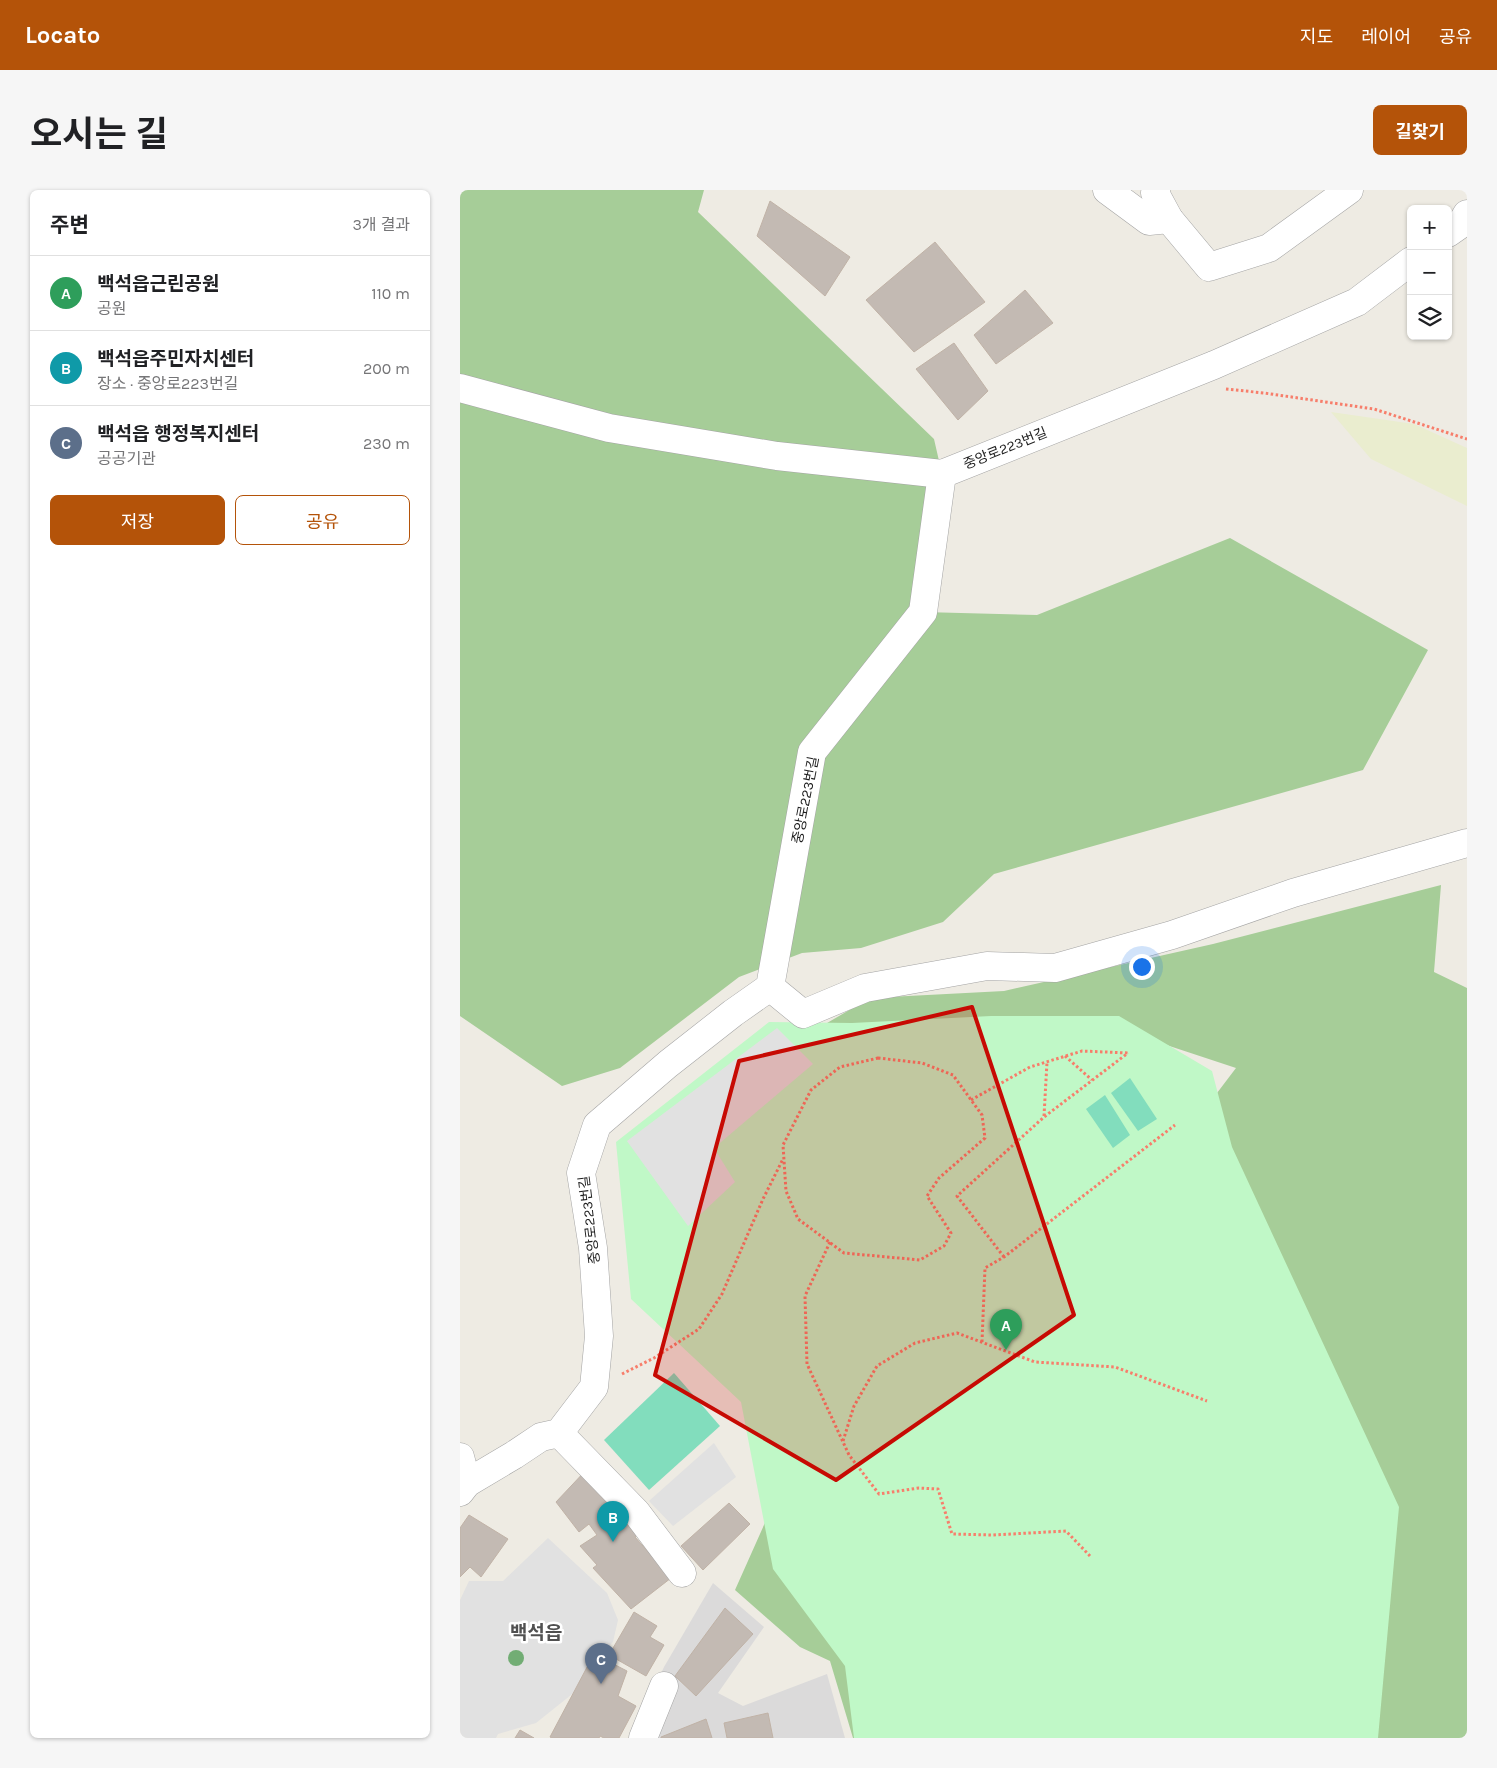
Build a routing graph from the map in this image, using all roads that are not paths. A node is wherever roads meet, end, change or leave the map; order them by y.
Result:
1 (1107, 190) edge
2 (1156, 190) edge
3 (1349, 190) edge
4 (1467, 214) edge
5 (1169, 219) junction
6 (1452, 230) edge
7 (1407, 264) edge
8 (460, 388) edge
9 (942, 474) junction
10 (1467, 843) edge
11 (770, 987) junction
12 (559, 1433) junction
13 (460, 1457) edge
14 (464, 1488) edge
15 (682, 1573) dead end
16 (664, 1686) dead end
17 (644, 1738) edge

1 - 5 street
2 - 5 street
3 - 5 street
4 - 6 street
7 - 9 street, 중앙로223번길
8 - 9 street
9 - 11 street, 중앙로223번길
10 - 11 street
11 - 12 street, 중앙로223번길
12 - 14 street
12 - 15 street
13 - 14 street
16 - 17 street

